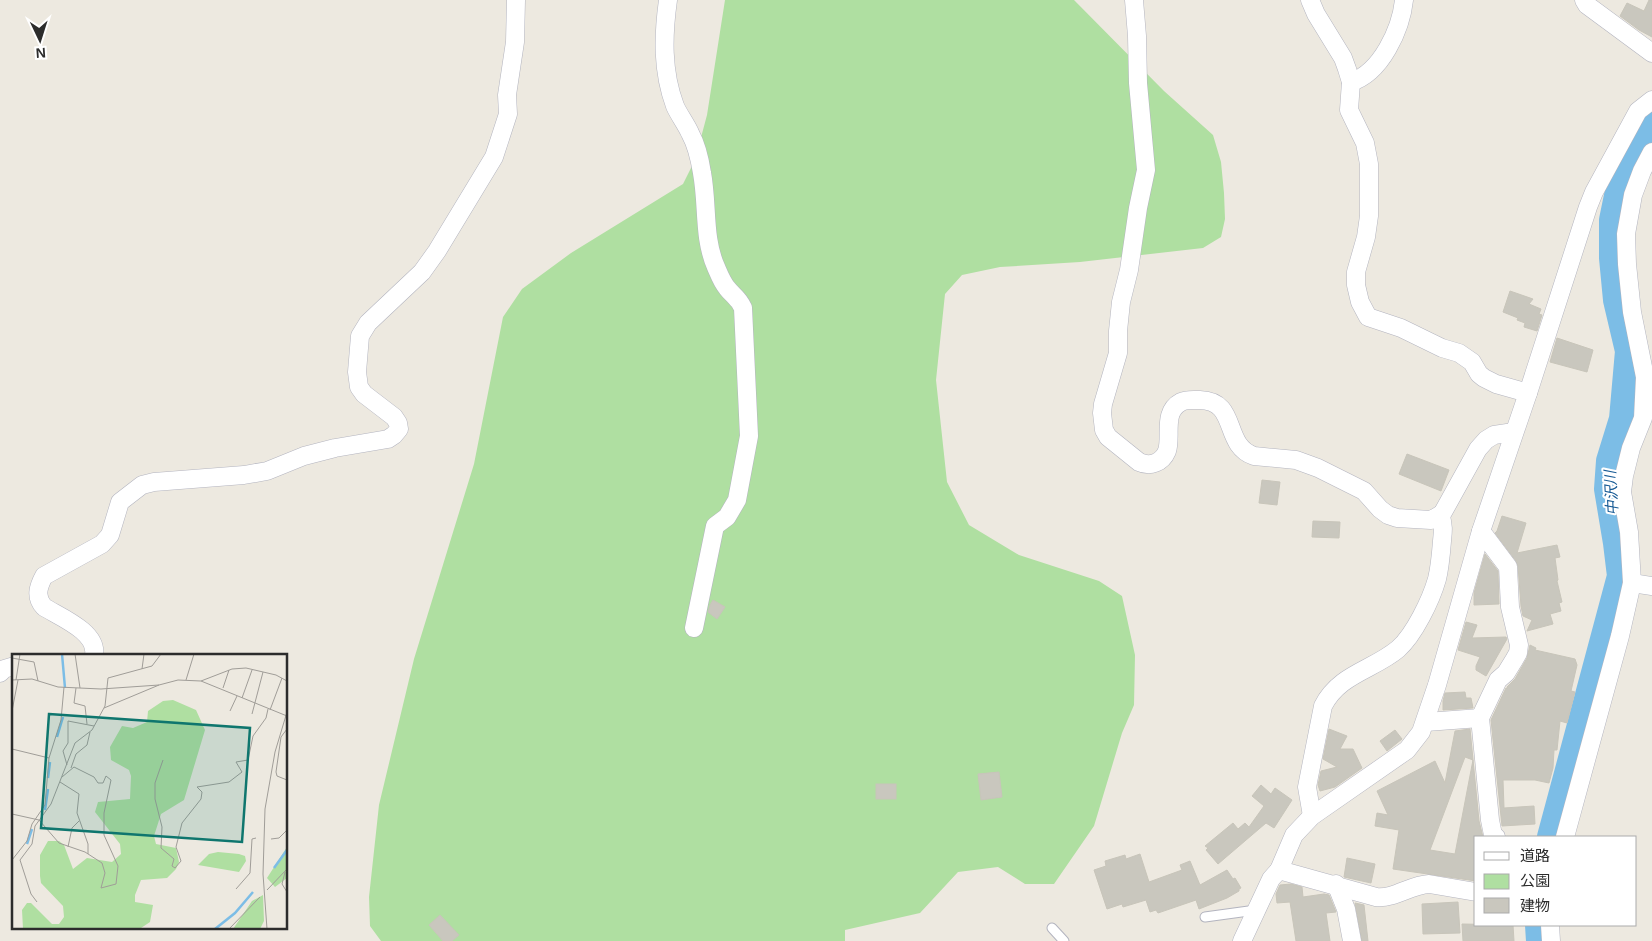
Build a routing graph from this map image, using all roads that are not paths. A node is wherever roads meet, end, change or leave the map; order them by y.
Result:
1 (516, 0) edge
2 (668, 0) edge
3 (1134, 0) edge
4 (1310, 0) edge
5 (1404, 0) edge
6 (1584, 0) edge
7 (1652, 53) edge
8 (1351, 82) junction
9 (1652, 100) edge
10 (1652, 152) edge
11 (1528, 393) junction
12 (1514, 432) junction
13 (1440, 515) junction
14 (1481, 531) junction
15 (1632, 583) junction
16 (1652, 586) edge
17 (694, 628) dead end
18 (94, 654) edge
19 (12, 667) edge
20 (0, 674) edge
21 (1480, 718) junction
22 (1426, 722) junction
23 (1312, 816) junction
24 (1494, 836) edge
25 (1565, 836) edge
26 (1279, 870) junction
27 (1336, 884) junction
28 (1474, 892) edge
29 (1256, 910) junction
30 (1205, 917) dead end
31 (1550, 926) edge
32 (1052, 928) dead end
33 (1064, 941) edge
34 (1242, 941) edge
35 (1352, 941) edge
36 (1551, 941) edge

1 - 18 street
2 - 17 street
3 - 13 street
4 - 8 street
5 - 8 street
6 - 7 street
8 - 11 street
9 - 11 street
10 - 15 street
11 - 12 street
12 - 13 street
12 - 14 street
13 - 23 street
14 - 21 street
14 - 22 street
15 - 16 street
15 - 25 street
19 - 20 street
21 - 22 street
21 - 24 street
22 - 23 street
23 - 26 street
26 - 27 street
26 - 29 street
27 - 28 street
27 - 35 street
29 - 30 lane
29 - 34 street
31 - 36 street
32 - 33 lane

